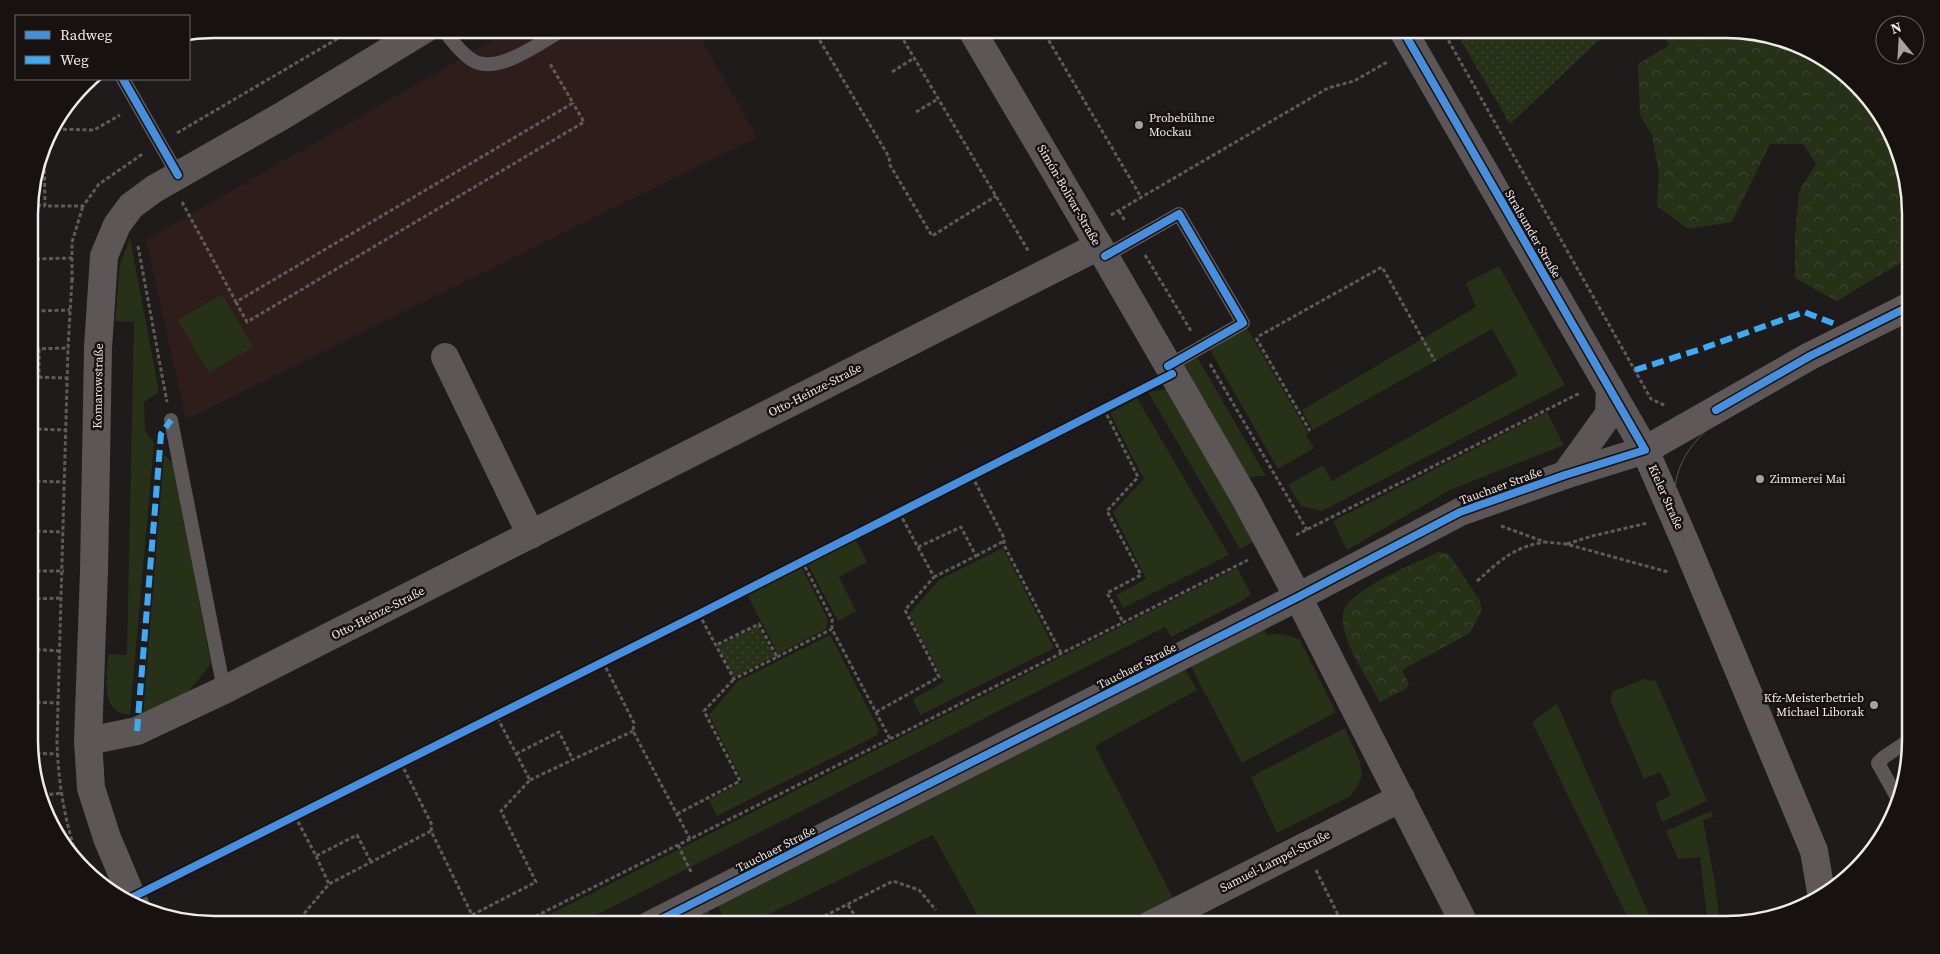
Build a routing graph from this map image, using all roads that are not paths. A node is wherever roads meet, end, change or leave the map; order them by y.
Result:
1 (410, 38) edge
2 (450, 38) edge
3 (548, 38) edge
4 (976, 38) edge
5 (1407, 38) edge
6 (124, 80) edge
7 (174, 177) junction
8 (1098, 243) junction
9 (1902, 310) edge
10 (445, 357) dead end
11 (1170, 370) junction
12 (1610, 389) junction
13 (171, 420) road end
14 (1645, 450) junction
15 (1565, 475) junction
16 (531, 535) junction
17 (1298, 597) junction
18 (224, 690) junction
19 (88, 741) junction
20 (1902, 745) edge
21 (1894, 793) edge
22 (1401, 798) junction
23 (1825, 887) edge
24 (126, 894) edge
25 (668, 916) edge
26 (1168, 916) edge
27 (1460, 916) edge

1 - 7 street, Komarowstraße
2 - 3 lane
4 - 8 street, Simón-Bolívar-Straße
5 - 12 street, Stralsunder Straße
6 - 7 lane
7 - 19 street, Komarowstraße
8 - 11 street, Simón-Bolívar-Straße
8 - 11 lane
8 - 16 street, Otto-Heinze-Straße
9 - 14 main road, Tauchaer Straße
10 - 16 street
11 - 17 street, Simón-Bolívar-Straße
12 - 14 street, Stralsunder Straße
12 - 15 street
13 - 18 lane
14 - 15 street, Tauchaer Straße
14 - 23 main road, Kieler Straße
15 - 17 street, Tauchaer Straße
16 - 18 street, Otto-Heinze-Straße
17 - 22 street
17 - 25 street, Tauchaer Straße
18 - 19 street, Otto-Heinze-Straße
19 - 24 street, Komarowstraße
20 - 21 lane
22 - 26 street, Samuel-Lampel-Straße
22 - 27 street

